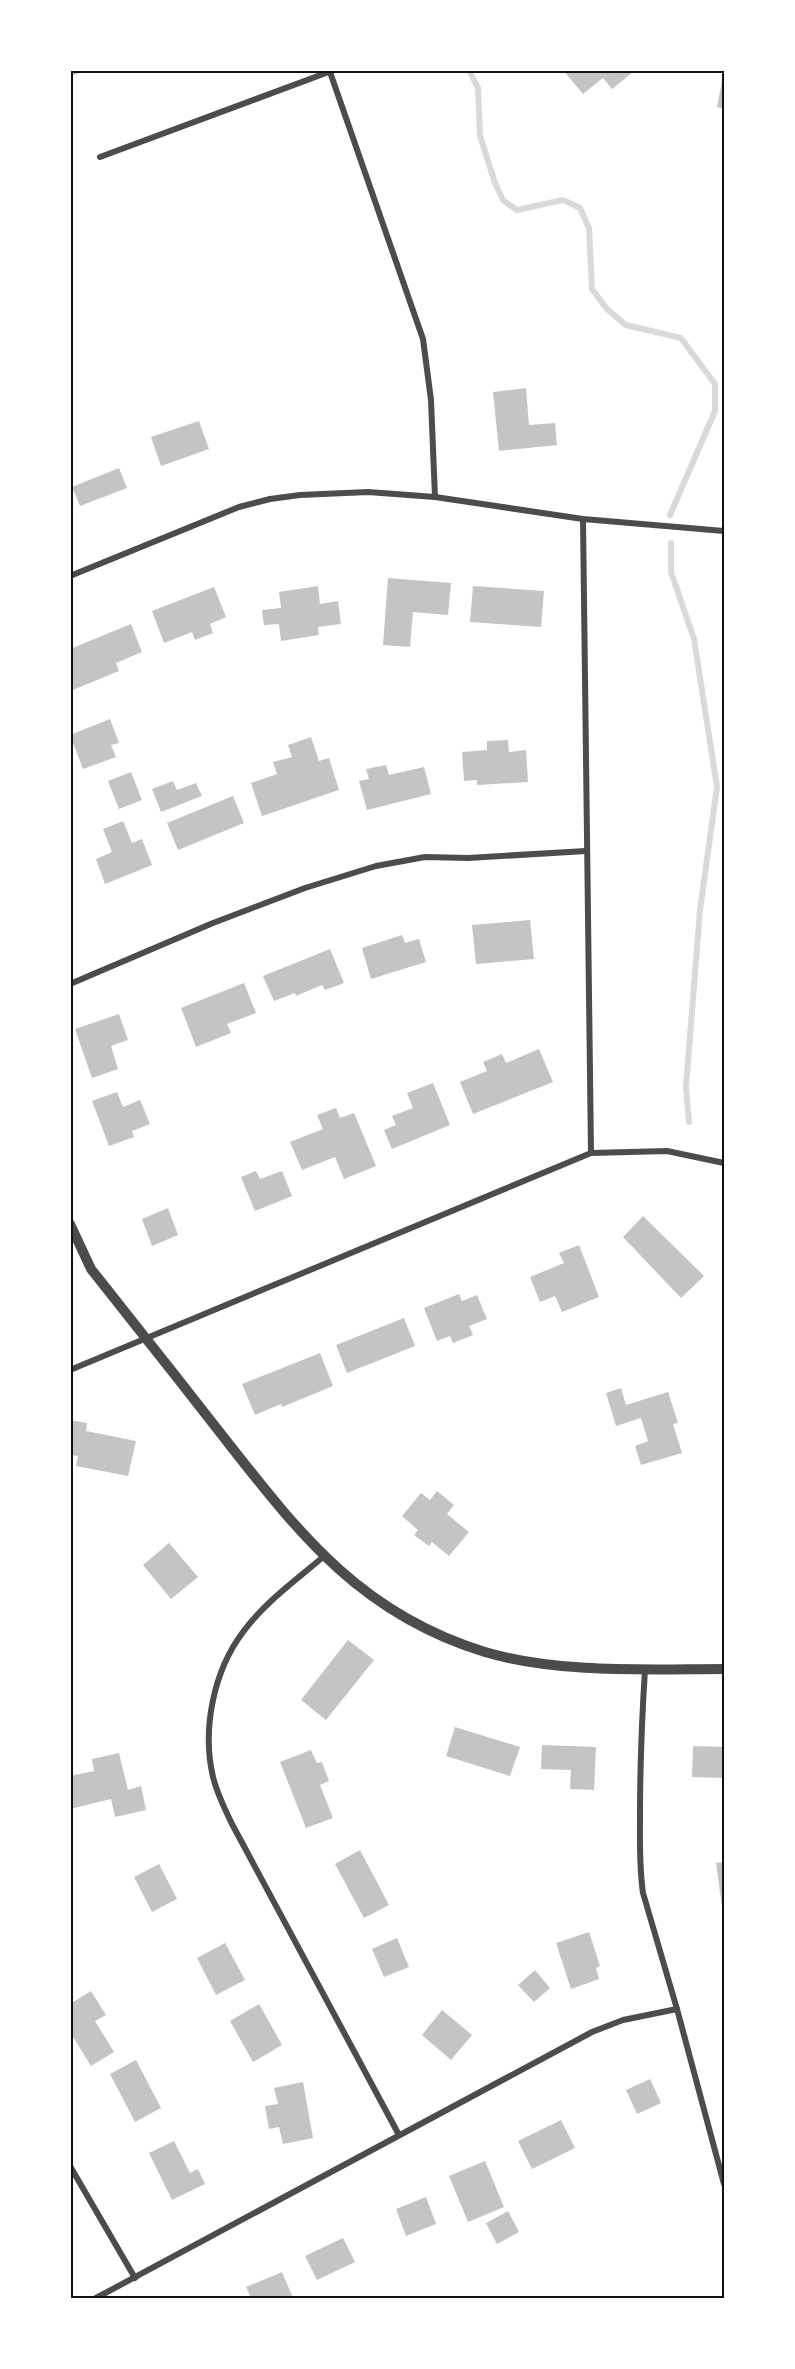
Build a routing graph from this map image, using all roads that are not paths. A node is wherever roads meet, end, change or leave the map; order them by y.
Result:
1 (332, 71) edge
2 (100, 157) dead end
3 (435, 497) junction
4 (584, 519) junction
5 (724, 531) edge
6 (70, 576) edge
7 (586, 851) junction
8 (70, 984) edge
9 (591, 1153) junction
10 (724, 1163) edge
11 (70, 1224) edge
12 (146, 1339) junction
13 (70, 1370) edge
14 (323, 1557) junction
15 (645, 1669) junction
16 (724, 1669) edge
17 (677, 2008) junction
18 (399, 2135) junction
19 (70, 2166) edge
20 (724, 2184) edge
21 (135, 2278) junction
22 (96, 2298) edge

1 - 2 street
1 - 3 street
3 - 4 street
3 - 6 street
4 - 5 street
4 - 7 street
7 - 8 street
7 - 9 street
9 - 10 street
9 - 12 street
11 - 12 street
12 - 13 street
12 - 14 street
14 - 15 street
14 - 18 street
15 - 16 street
15 - 17 street
17 - 18 street
17 - 20 street
18 - 21 street
19 - 21 street
21 - 22 street

